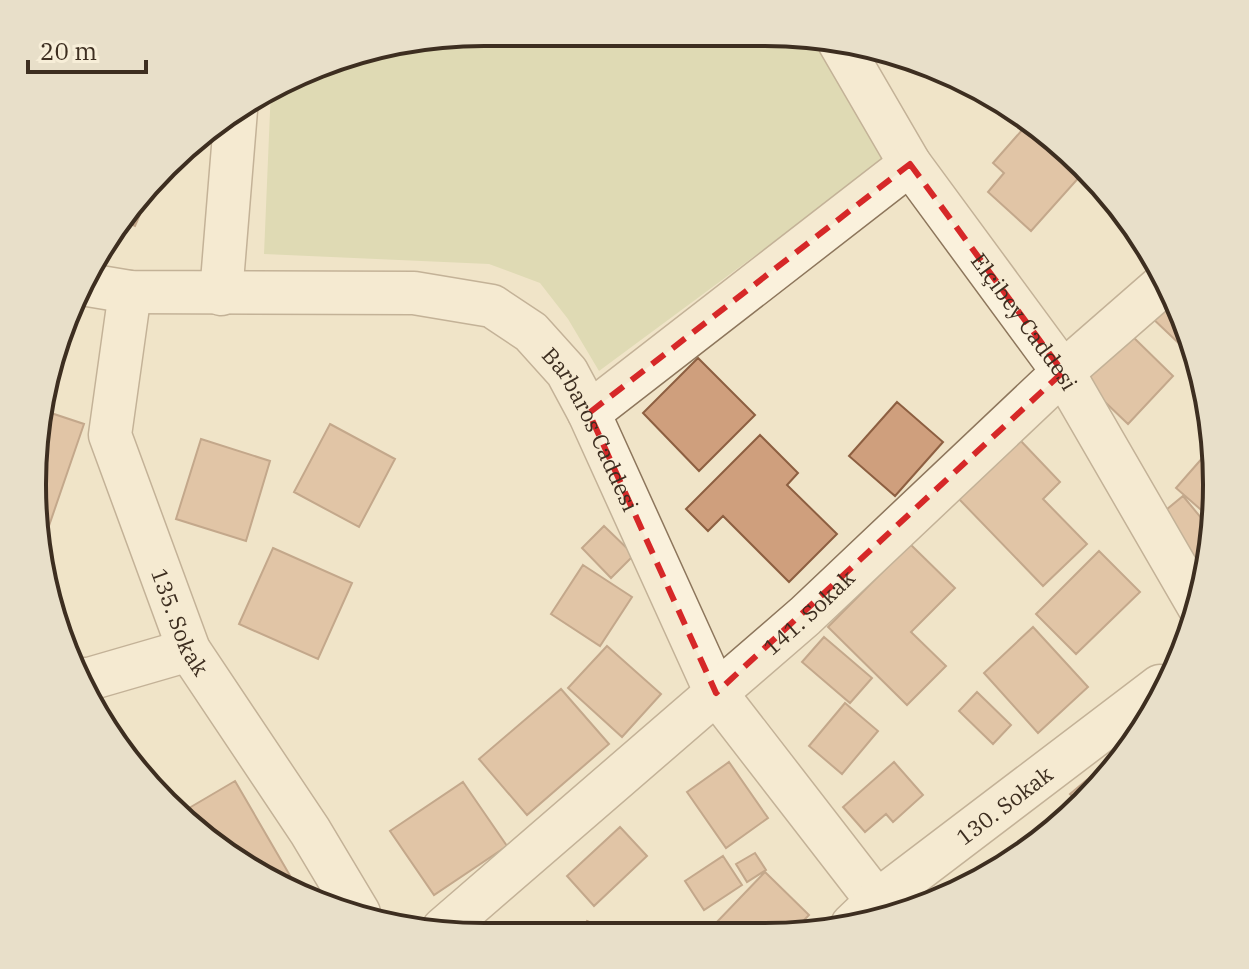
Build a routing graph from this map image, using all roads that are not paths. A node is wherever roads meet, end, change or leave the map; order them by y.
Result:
1 (846, 53) edge
2 (235, 125) edge
3 (910, 164) junction
4 (94, 286) edge
5 (1157, 290) edge
6 (130, 292) junction
7 (221, 294) junction
8 (1063, 372) junction
9 (589, 413) junction
10 (1190, 591) edge
11 (189, 650) junction
12 (91, 678) edge
13 (716, 693) junction
14 (1149, 695) edge
15 (353, 903) edge
16 (879, 908) edge
17 (868, 910) edge
18 (452, 922) edge

1 - 3 street, Elçibey Caddesi
2 - 7 street
3 - 8 street, Elçibey Caddesi
3 - 9 street
4 - 6 street, Barbaros Caddesi
5 - 8 street, 141. Sokak
6 - 7 street, Barbaros Caddesi
6 - 11 street, 135. Sokak
7 - 9 street, Barbaros Caddesi
8 - 10 street, Elçibey Caddesi
8 - 13 street, 141. Sokak
9 - 13 street, Barbaros Caddesi
11 - 12 street
11 - 15 street, 135. Sokak
13 - 17 street, Barbaros Caddesi
13 - 18 street, 141. Sokak
14 - 16 street, 130. Sokak

